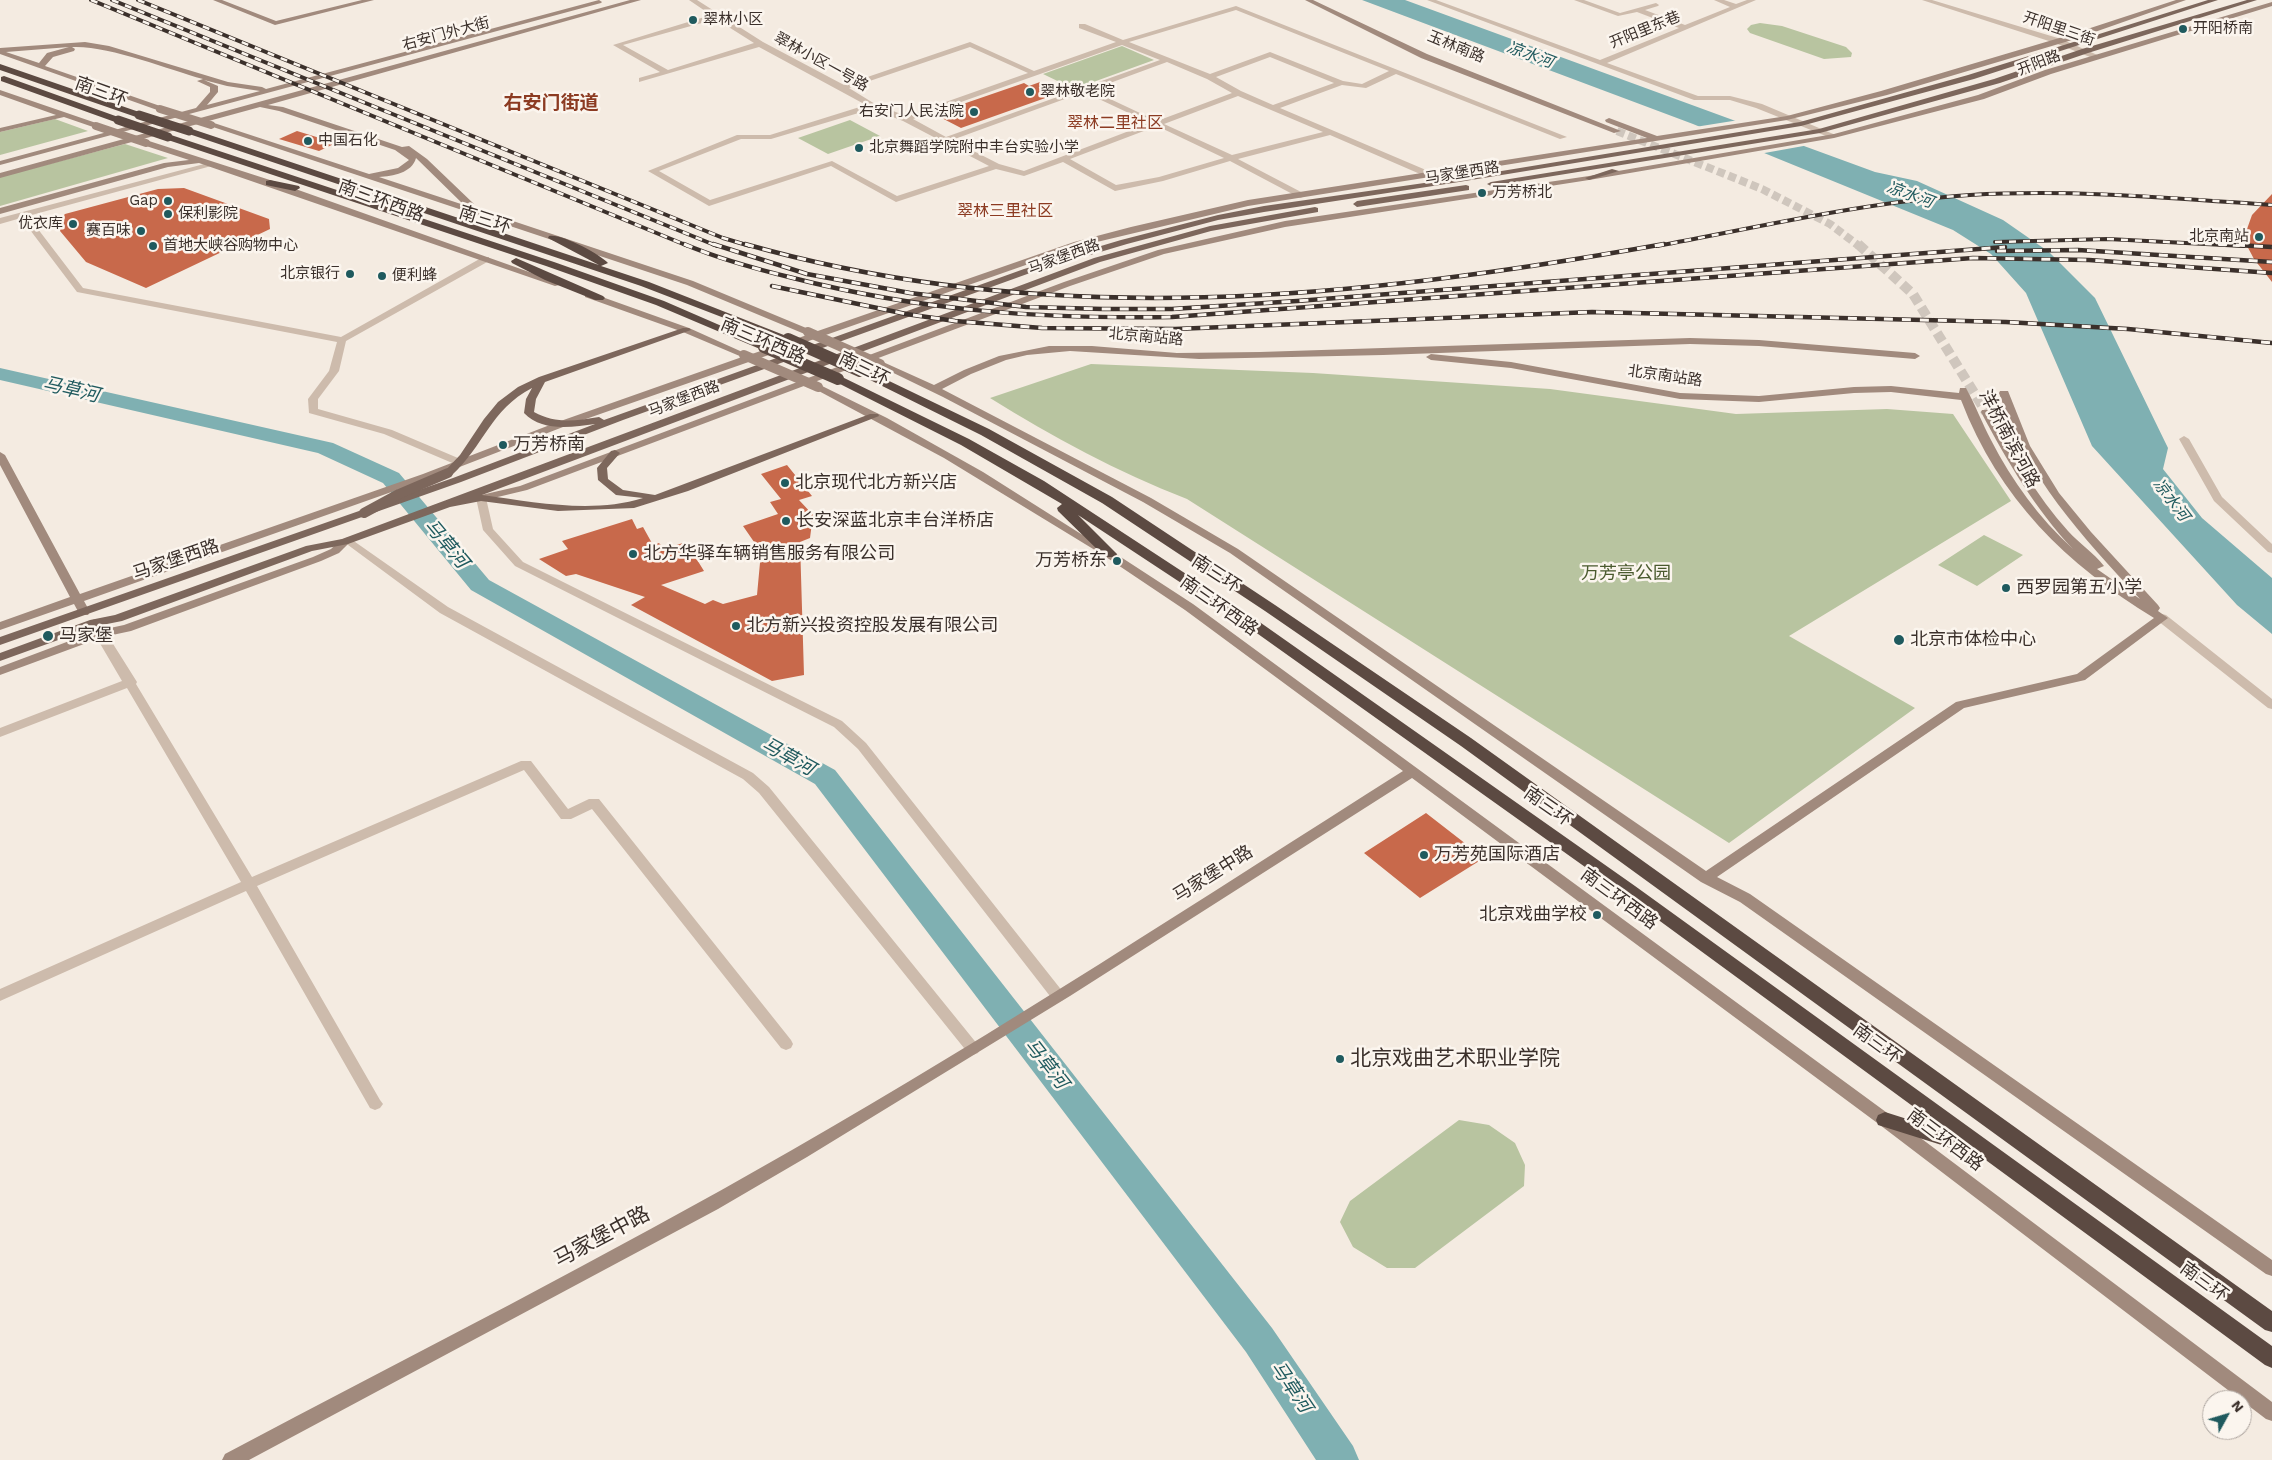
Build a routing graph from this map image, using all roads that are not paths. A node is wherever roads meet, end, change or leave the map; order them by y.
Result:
1 (216, 0) edge
2 (371, 0) edge
3 (591, 0) edge
4 (606, 0) edge
5 (622, 0) edge
6 (638, 0) edge
7 (692, 0) edge
8 (1308, 0) edge
9 (1430, 0) edge
10 (1577, 0) edge
11 (1717, 0) edge
12 (1753, 0) edge
13 (1925, 0) edge
14 (2183, 0) edge
15 (2215, 0) edge
16 (2251, 0) edge
17 (2270, 4) edge
18 (1656, 5) dead end
19 (1737, 7) junction
20 (1640, 11) junction
21 (717, 16) junction
22 (1357, 22) junction
23 (1082, 26) dead end
24 (1685, 28) junction
25 (2058, 41) junction
26 (1122, 42) junction
27 (760, 44) junction
28 (2072, 46) junction
29 (0, 51) edge
30 (2085, 51) junction
31 (2098, 57) junction
32 (1167, 60) junction
33 (1602, 62) junction
34 (0, 67) edge
35 (40, 67) junction
36 (666, 72) junction
37 (1393, 72) junction
38 (1034, 74) junction
39 (1210, 77) junction
40 (0, 78) edge
41 (642, 80) dead end
42 (1341, 83) junction
43 (250, 88) junction
44 (843, 88) junction
45 (1086, 90) junction
46 (0, 92) edge
47 (1238, 93) junction
48 (275, 94) junction
49 (209, 99) junction
50 (257, 105) junction
51 (233, 106) junction
52 (872, 106) junction
53 (44, 108) junction
54 (1273, 108) junction
55 (198, 110) junction
56 (65, 115) junction
57 (1787, 118) junction
58 (906, 119) junction
59 (1160, 122) junction
60 (1801, 124) junction
61 (0, 129) edge
62 (1617, 131) tunnel mouth
63 (1820, 131) junction
64 (1330, 133) junction
65 (1685, 134) joint
66 (1834, 136) junction
67 (1563, 137) dead end
68 (1657, 139) junction
69 (945, 140) junction
70 (1702, 141) joint
71 (1630, 144) junction
72 (1719, 148) joint
73 (1599, 149) junction
74 (1672, 150) junction
75 (179, 154) junction
76 (1734, 154) joint
77 (0, 156) edge
78 (1231, 158) junction
79 (1064, 159) junction
80 (199, 161) junction
81 (0, 163) edge
82 (211, 165) junction
83 (996, 166) junction
84 (0, 169) edge
85 (1430, 175) junction
86 (0, 176) edge
87 (366, 176) junction
88 (1588, 178) junction
89 (270, 183) junction
90 (1300, 195) junction
91 (372, 205) junction
92 (0, 207) edge
93 (0, 211) edge
94 (478, 212) junction
95 (23, 215) junction
96 (0, 221) edge
97 (454, 232) junction
98 (553, 238) junction
99 (486, 259) junction
100 (645, 284) junction
101 (599, 298) junction
102 (686, 330) junction
103 (342, 340) junction
104 (1363, 352) junction
105 (1915, 356) dead end
106 (542, 379) junction
107 (935, 390) junction
108 (2004, 393) dead end
109 (1964, 394) joint
110 (1986, 412) tunnel mouth
111 (874, 416) junction
112 (619, 418) junction
113 (559, 425) junction
114 (2184, 439) dead end
115 (615, 453) junction
116 (0, 455) edge
117 (461, 463) junction
118 (1039, 484) junction
119 (656, 497) junction
120 (481, 498) junction
121 (466, 499) junction
122 (364, 513) junction
123 (346, 541) junction
124 (2272, 550) edge
125 (1110, 554) junction
126 (76, 599) junction
127 (84, 612) junction
128 (2162, 618) junction
129 (0, 626) edge
130 (97, 628) junction
131 (0, 641) edge
132 (0, 657) edge
133 (0, 671) edge
134 (131, 682) junction
135 (2272, 705) edge
136 (0, 733) edge
137 (1412, 771) junction
138 (1706, 878) junction
139 (249, 884) junction
140 (0, 994) edge
141 (1058, 996) junction
142 (786, 1044) dead end
143 (972, 1049) junction
144 (375, 1104) dead end
145 (1885, 1120) junction
146 (1994, 1156) junction
147 (2272, 1269) edge
148 (2272, 1323) edge
149 (2272, 1358) edge
150 (2272, 1413) edge
151 (231, 1460) edge

1 - 2 street
3 - 43 street
4 - 48 street, 右安门外大街
5 - 48 street, 右安门外大街
6 - 48 street
7 - 21 street, 翠林小区一号路
8 - 22 street, 玉林南路
9 - 33 street
10 - 20 street
11 - 19 street
12 - 19 street, 开阳里东巷
13 - 25 street, 开阳里三街
14 - 25 street, 开阳路
15 - 28 main road, 开阳路
16 - 17 street
16 - 30 main road, 开阳路
17 - 31 street, 开阳路
18 - 20 street
19 - 24 street, 开阳里东巷
20 - 24 street
21 - 27 street, 翠林小区一号路
21 - 36 street
22 - 62 street, 玉林南路
22 - 68 street, 玉林南路
22 - 71 street, 玉林南路
23 - 26 street
24 - 33 street, 开阳里东巷
25 - 28 street, 开阳里三街
25 - 57 street, 开阳路
26 - 32 street
26 - 37 street
26 - 38 street
27 - 36 street
27 - 44 street, 翠林小区一号路
28 - 30 street, 开阳里三街
28 - 60 main road, 开阳路
29 - 35 street, 南三环西路
29 - 43 street
30 - 31 street, 开阳里三街
30 - 63 main road, 开阳路
31 - 66 street, 开阳路
32 - 39 street
32 - 45 street
33 - 57 street
34 - 100 highway, 南三环, bridge
35 - 49 street
35 - 87 street, 南三环西路, bridge
36 - 41 street
37 - 42 street
37 - 67 street
38 - 44 street
38 - 58 street
39 - 42 street
39 - 47 street
40 - 91 highway, 南三环, bridge
42 - 54 street
43 - 48 street
43 - 49 street
44 - 52 street, 翠林小区一号路
45 - 59 street
45 - 69 street
46 - 53 street, 南三环西路
47 - 54 street
47 - 59 street
48 - 50 street
48 - 51 street
48 - 55 street
48 - 94 street
49 - 55 street
49 - 77 street
50 - 51 street
50 - 86 street
50 - 87 street
51 - 84 street
52 - 58 street, 翠林小区一号路
52 - 83 street
53 - 56 street, 南三环西路
53 - 61 street
54 - 64 street
55 - 81 street
56 - 61 street
56 - 75 street, 南三环西路, bridge
57 - 60 street
57 - 65 street, 开阳路
58 - 69 street, 翠林小区一号路
59 - 78 street
59 - 79 street
60 - 63 street
60 - 70 main road, 开阳路
63 - 66 street
63 - 72 main road, 开阳路
64 - 78 street
64 - 85 street
65 - 68 street, 马家堡西路
66 - 76 street, 开阳路
68 - 71 street, 马家堡西路
69 - 83 street, 翠林小区一号路
70 - 74 main road, 马家堡西路
71 - 73 street, 马家堡西路
72 - 74 main road, 马家堡西路
73 - 74 main road
73 - 85 street, 马家堡西路
74 - 88 main road
74 - 112 main road, 马家堡西路
74 - 121 main road, 马家堡西路
75 - 80 street, 南三环西路
75 - 92 street
76 - 88 street, 马家堡西路
78 - 79 street
78 - 90 street
79 - 83 street, 翠林小区一号路
80 - 82 street, 南三环西路
80 - 93 street
82 - 89 street, 南三环西路
82 - 95 street
85 - 90 street, 马家堡西路
87 - 94 street, 南三环西路
88 - 115 street, 马家堡西路
89 - 91 highway
89 - 99 street, 南三环西路
90 - 113 street, 马家堡西路
91 - 97 highway, 南三环
94 - 98 street, 南三环西路
95 - 96 street
95 - 103 street
97 - 101 highway
97 - 118 highway, 南三环, bridge
98 - 100 highway
98 - 107 street, 南三环西路, bridge
99 - 101 street, 南三环西路
99 - 103 street
100 - 148 highway, 南三环, bridge
101 - 102 street, 南三环西路
102 - 106 main road
102 - 111 street, 南三环西路, bridge
103 - 117 street
104 - 105 street, 北京南站路
104 - 107 street, 北京南站路
104 - 109 street, 北京南站路
106 - 113 main road
106 - 117 main road
107 - 138 street, 南三环西路
108 - 128 street, 洋桥南滨河路
109 - 128 street, 洋桥南滨河路
110 - 128 street, 洋桥南滨河路
111 - 119 main road
111 - 125 street, 南三环西路
112 - 113 main road
112 - 122 main road, 马家堡西路, bridge
113 - 117 street, 马家堡西路
114 - 124 street
115 - 119 main road
115 - 120 street, 马家堡西路
116 - 126 street
117 - 122 main road, bridge
117 - 126 street, 马家堡西路
118 - 125 highway
118 - 146 highway, 南三环
119 - 120 main road
120 - 121 main road
120 - 141 street
121 - 123 main road
122 - 127 main road, 马家堡西路
123 - 130 street
123 - 143 street
125 - 137 street, 南三环西路
126 - 127 street
126 - 129 street, 马家堡西路
127 - 131 main road, 马家堡西路
128 - 135 street, 洋桥南滨河路
128 - 138 street
130 - 132 main road
130 - 133 street
130 - 134 street
134 - 136 street
134 - 139 street
137 - 141 street, 马家堡中路
137 - 145 street, 南三环西路
138 - 147 street, 南三环西路
139 - 140 street
139 - 142 street
139 - 144 street
141 - 143 street, 马家堡中路
143 - 151 street, 马家堡中路
145 - 146 highway
145 - 150 street, 南三环西路
146 - 149 highway, 南三环

